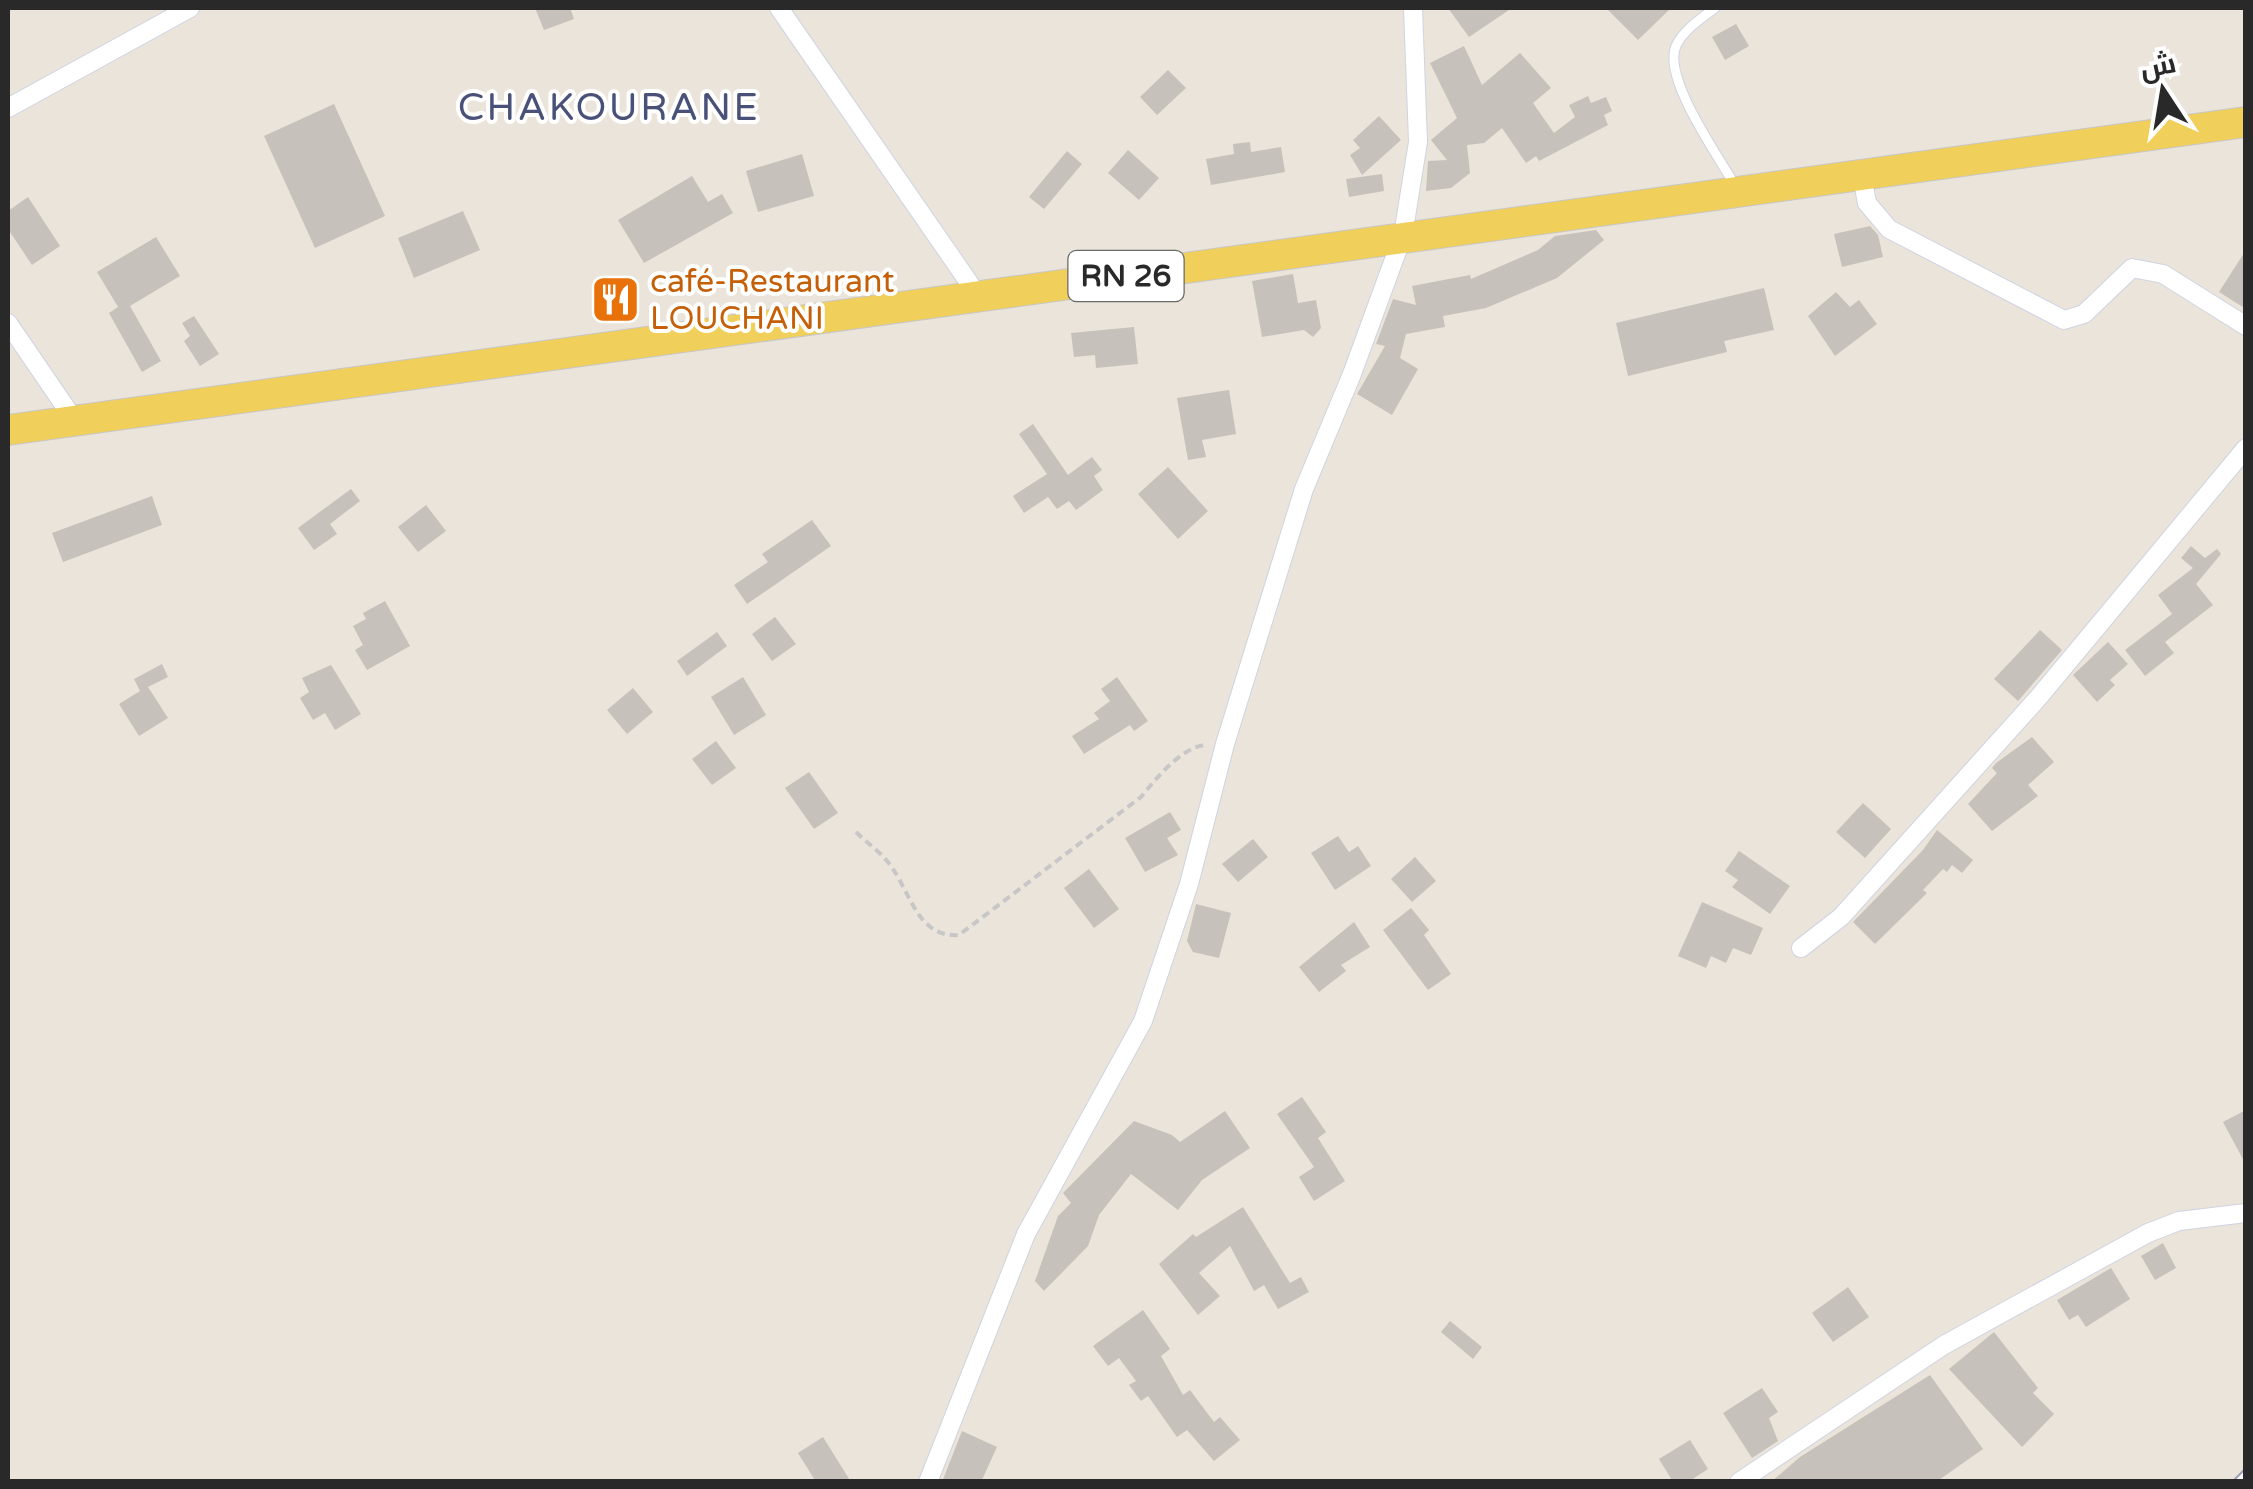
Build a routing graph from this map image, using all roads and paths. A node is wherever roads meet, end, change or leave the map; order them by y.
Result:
1 (190, 8) edge
2 (779, 8) edge
3 (1413, 8) edge
4 (1714, 8) edge
5 (8, 108) edge
6 (2246, 122) edge
7 (1862, 176) junction
8 (1738, 190) junction
9 (1403, 235) junction
10 (980, 297) junction
11 (8, 323) edge
12 (2246, 326) edge
13 (74, 421) junction
14 (8, 430) edge
15 (2246, 448) edge
16 (1225, 744) junction
17 (856, 832) dead end
18 (1801, 948) dead end
19 (2246, 1213) edge
20 (928, 1482) edge
21 (1738, 1482) edge

1 - 5 street
2 - 10 street
3 - 9 street
4 - 8 lane
6 - 7 main road, RN 26
7 - 8 main road, RN 26
7 - 12 street
8 - 9 main road, RN 26
9 - 10 main road, RN 26
9 - 16 street
10 - 13 main road, RN 26
11 - 13 street
13 - 14 main road, RN 26
15 - 18 street
16 - 17 path
16 - 20 street
19 - 21 street

